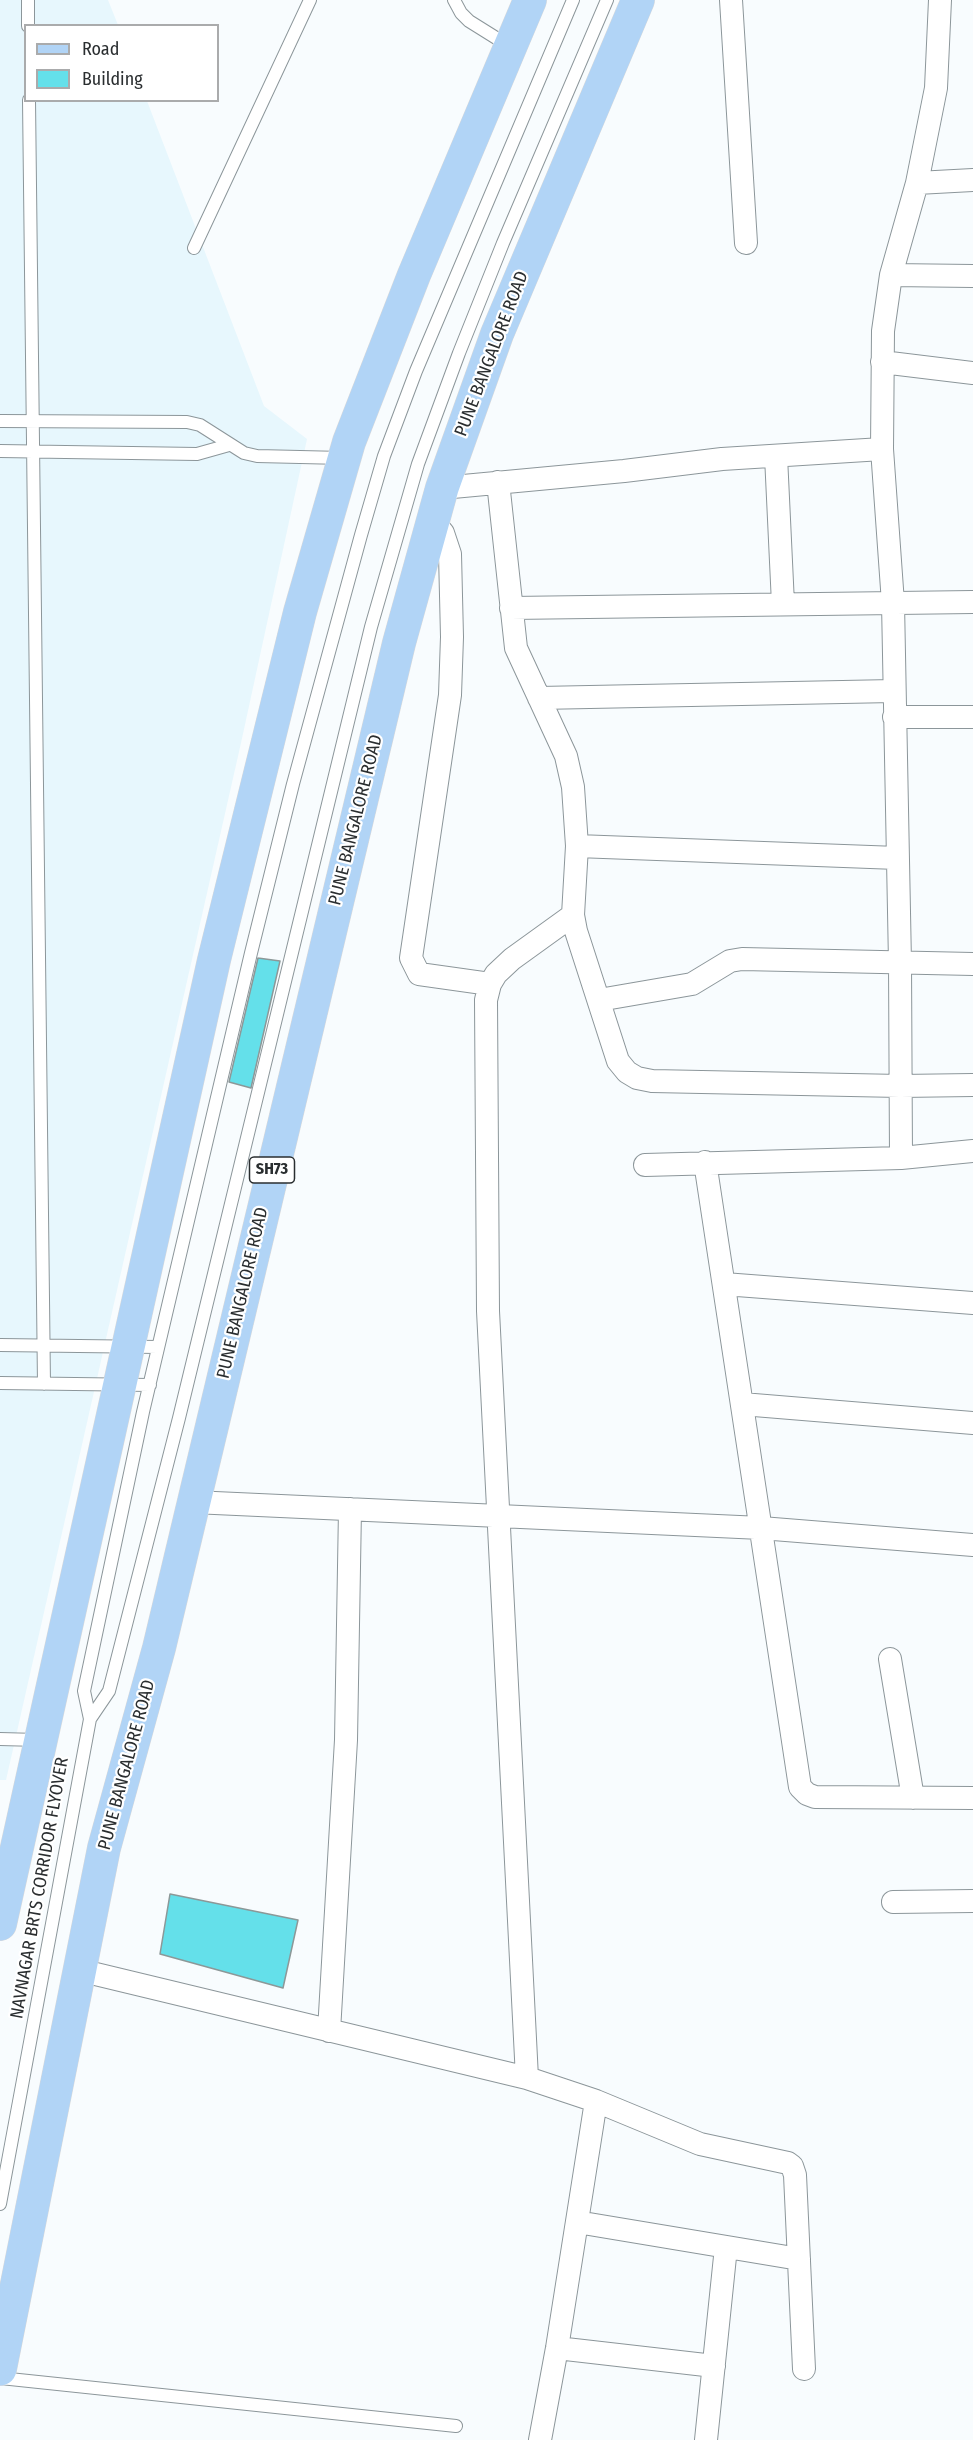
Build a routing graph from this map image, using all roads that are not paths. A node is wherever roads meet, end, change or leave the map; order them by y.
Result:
1 (28, 0) edge
2 (310, 0) edge
3 (454, 0) edge
4 (530, 0) edge
5 (573, 0) edge
6 (607, 0) edge
7 (638, 0) edge
8 (731, 0) edge
9 (940, 0) edge
10 (28, 24) edge
11 (510, 46) junction
12 (29, 102) edge
13 (973, 180) edge
14 (916, 183) junction
15 (746, 243) dead end
16 (194, 248) dead end
17 (891, 275) junction
18 (973, 276) edge
19 (882, 362) junction
20 (973, 373) edge
21 (0, 421) edge
22 (33, 421) junction
23 (229, 445) junction
24 (882, 448) junction
25 (0, 451) edge
26 (33, 451) junction
27 (776, 456) junction
28 (344, 458) junction
29 (498, 482) junction
30 (442, 488) junction
31 (433, 521) junction
32 (973, 602) edge
33 (893, 603) junction
34 (783, 604) junction
35 (511, 608) junction
36 (894, 691) junction
37 (539, 698) junction
38 (894, 717) junction
39 (973, 717) edge
40 (577, 846) junction
41 (897, 858) junction
42 (573, 915) junction
43 (900, 963) junction
44 (973, 964) edge
45 (490, 984) junction
46 (599, 1000) junction
47 (973, 1085) edge
48 (900, 1086) junction
49 (973, 1151) edge
50 (901, 1158) junction
51 (705, 1162) junction
52 (645, 1165) dead end
53 (724, 1284) junction
54 (973, 1303) edge
55 (0, 1345) edge
56 (44, 1345) junction
57 (143, 1346) junction
58 (0, 1383) edge
59 (44, 1384) junction
60 (134, 1385) junction
61 (742, 1404) junction
62 (973, 1423) edge
63 (193, 1502) junction
64 (351, 1509) junction
65 (498, 1515) junction
66 (761, 1528) junction
67 (973, 1545) edge
68 (890, 1659) dead end
69 (90, 1719) junction
70 (0, 1739) edge
71 (40, 1741) junction
72 (913, 1798) junction
73 (973, 1798) edge
74 (973, 1901) edge
75 (893, 1902) dead end
76 (0, 1924) edge
77 (79, 1970) junction
78 (329, 2031) junction
79 (527, 2078) junction
80 (596, 2101) junction
81 (0, 2204) edge
82 (577, 2222) junction
83 (726, 2247) junction
84 (798, 2259) junction
85 (557, 2348) junction
86 (714, 2366) junction
87 (0, 2369) edge
88 (804, 2369) dead end
89 (0, 2378) edge
90 (456, 2426) dead end
91 (540, 2440) edge
92 (706, 2440) edge

1 - 10 lane
2 - 16 lane
3 - 11 lane
4 - 11 main road
5 - 57 lane
6 - 69 lane
7 - 30 main road, PUNE BANGALORE ROAD / SH73
8 - 15 street
9 - 14 street
11 - 28 main road
12 - 22 lane
13 - 14 street
14 - 17 street
17 - 18 street
17 - 19 street
19 - 20 street
19 - 24 street
21 - 22 lane
22 - 23 lane
22 - 26 lane
23 - 26 lane
23 - 28 lane
24 - 27 street
24 - 33 street
25 - 26 lane
26 - 56 lane
27 - 29 street
27 - 34 street
28 - 57 main road
29 - 30 street
29 - 35 street
30 - 31 main road, PUNE BANGALORE ROAD / SH73
31 - 45 street
31 - 63 main road, PUNE BANGALORE ROAD / SH73
32 - 33 street
33 - 34 street
33 - 36 street
34 - 35 street
35 - 37 street
36 - 37 street
36 - 38 street
37 - 40 street
38 - 39 street
38 - 41 street
40 - 41 street
40 - 42 street
41 - 43 street
42 - 45 street
42 - 46 street
43 - 44 street
43 - 46 street
43 - 48 street
45 - 65 street
46 - 48 street
47 - 48 street
48 - 50 street
49 - 50 street
50 - 51 street
51 - 52 street
51 - 53 street
53 - 54 street
53 - 61 street
55 - 56 lane
56 - 57 lane
56 - 59 lane
57 - 60 main road
58 - 59 lane
59 - 60 lane
60 - 69 lane
60 - 71 main road
61 - 62 street
61 - 66 street
63 - 64 street
63 - 77 main road, PUNE BANGALORE ROAD / SH73
64 - 65 street
64 - 78 street
65 - 66 street
65 - 79 street
66 - 67 street
66 - 72 street
68 - 72 street
69 - 81 lane, NAVNAGAR BRTS CORRIDOR FLYOVER
70 - 71 lane
71 - 76 main road
72 - 73 street
74 - 75 street
77 - 78 street
77 - 87 main road, PUNE BANGALORE ROAD / SH73
78 - 79 street
79 - 80 street
80 - 82 street
80 - 84 street
82 - 83 street
82 - 85 street
83 - 84 street
83 - 86 street
84 - 88 street
85 - 86 street
85 - 91 street
86 - 92 street
89 - 90 lane

